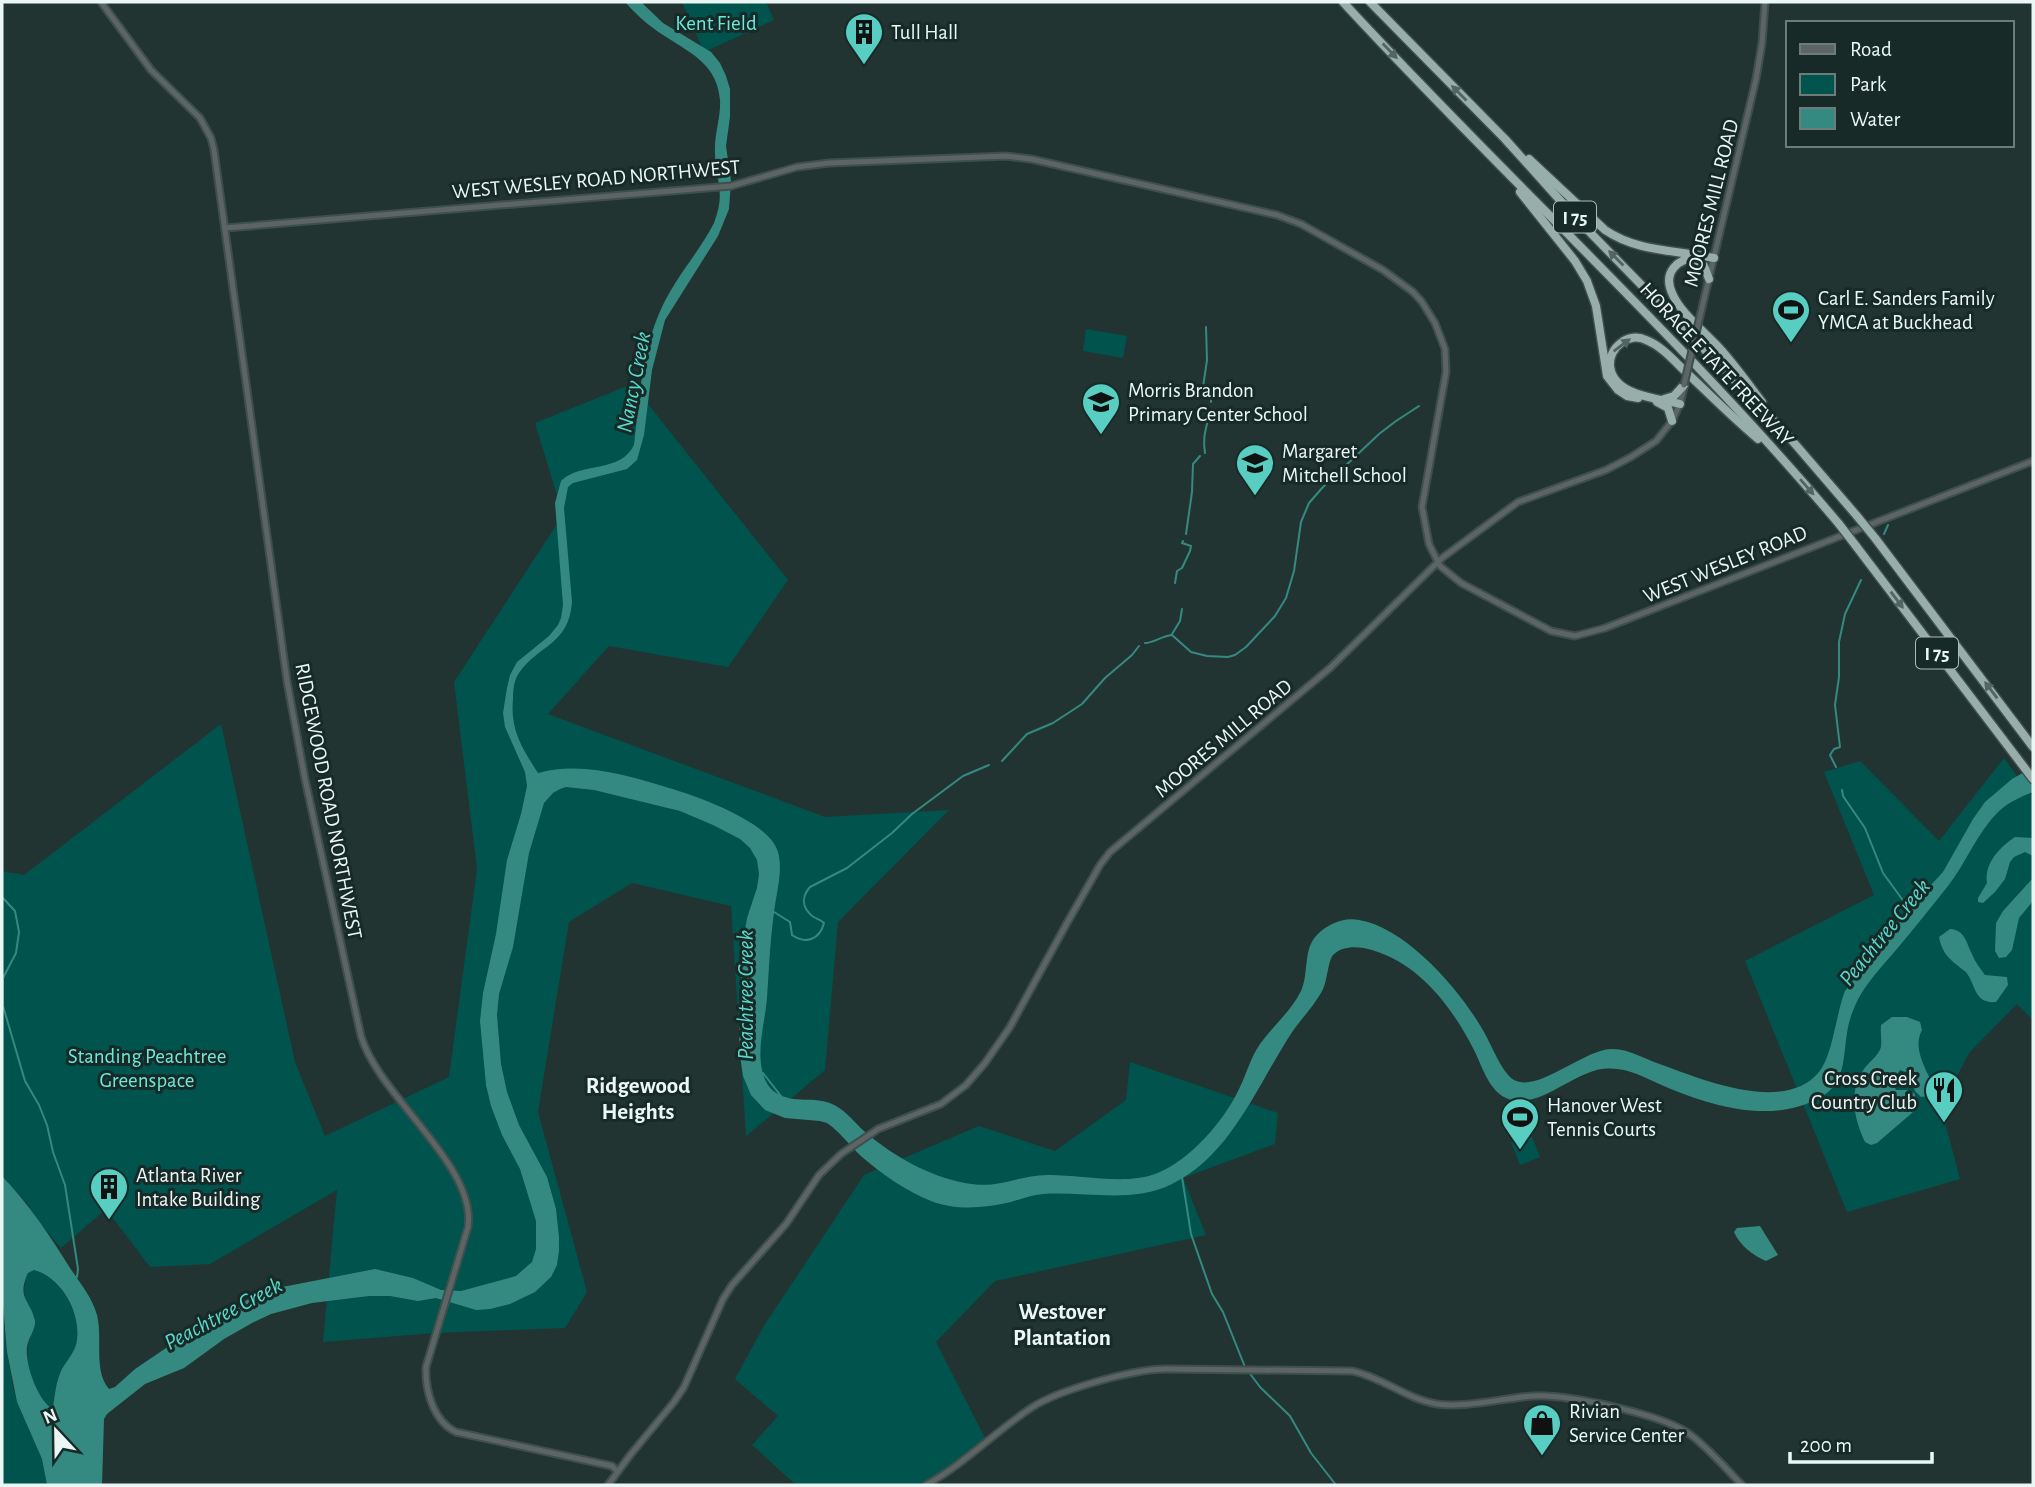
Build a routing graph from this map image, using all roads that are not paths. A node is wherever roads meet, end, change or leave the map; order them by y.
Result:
1 (101, 2) edge
2 (1343, 2) edge
3 (1370, 2) edge
4 (1765, 2) edge
5 (1505, 139) junction
6 (1506, 172) junction
7 (225, 228) junction
8 (1695, 259) junction
9 (1714, 261) junction
10 (1709, 279) junction
11 (1684, 385) junction
12 (1659, 401) junction
13 (1679, 406) junction
14 (1672, 421) junction
15 (1783, 430) junction
16 (1780, 455) junction
17 (2033, 461) edge
18 (1437, 562) junction
19 (2033, 746) edge
20 (2033, 779) edge
21 (617, 1471) junction
22 (608, 1485) edge
23 (926, 1485) edge
24 (1742, 1485) edge

1 - 7 street, RIDGEWOOD ROAD NORTHWEST
2 -> 6 highway, HORACE E TATE FREEWAY / I 75
5 -> 3 highway, HORACE E TATE FREEWAY / I 75
4 - 9 street, MOORES MILL ROAD
5 - 9 highway
15 -> 5 highway, HORACE E TATE FREEWAY / I 75
6 - 12 highway
6 - 16 highway, HORACE E TATE FREEWAY / I 75
7 - 18 street, WEST WESLEY ROAD NORTHWEST
7 - 21 street, RIDGEWOOD ROAD NORTHWEST
8 - 9 highway
8 - 10 highway
8 - 15 highway
9 - 10 street, MOORES MILL ROAD
10 - 11 street, MOORES MILL ROAD, bridge
11 - 12 highway
11 - 13 street, MOORES MILL ROAD
12 - 13 highway
12 - 14 highway
12 -> 16 highway
13 - 14 street, MOORES MILL ROAD
14 - 18 street, MOORES MILL ROAD
19 -> 15 highway, HORACE E TATE FREEWAY / I 75, bridge
16 -> 20 highway, HORACE E TATE FREEWAY / I 75, bridge
17 - 18 street, WEST WESLEY ROAD
18 - 21 street, MOORES MILL ROAD
21 - 22 street, MOORES MILL ROAD
23 - 24 street

